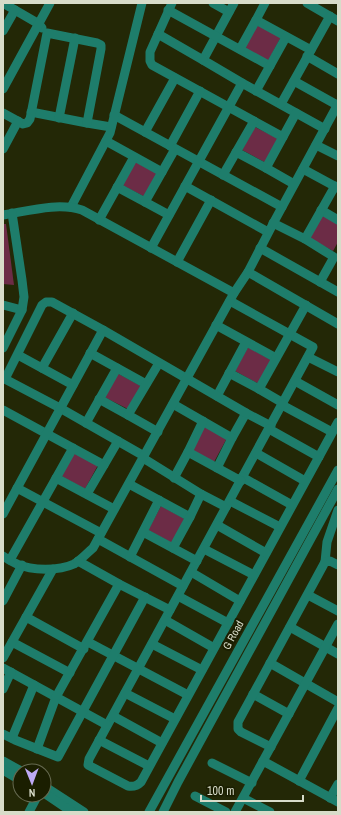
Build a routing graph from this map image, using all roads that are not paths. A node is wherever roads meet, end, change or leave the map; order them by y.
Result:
1 (3, 3) edge
2 (50, 3) edge
3 (142, 3) edge
4 (213, 3) edge
5 (234, 3) edge
6 (265, 3) edge
7 (312, 4) edge
8 (170, 7) edge
9 (15, 10) junction
10 (229, 12) junction
11 (330, 16) junction
12 (256, 20) junction
13 (338, 21) edge
14 (39, 24) junction
15 (3, 31) edge
16 (47, 33) junction
17 (158, 34) junction
18 (216, 36) junction
19 (286, 36) junction
20 (75, 38) junction
21 (240, 49) junction
22 (309, 53) junction
23 (203, 60) junction
24 (270, 66) junction
25 (7, 74) edge
26 (338, 74) edge
27 (175, 78) junction
28 (294, 81) junction
29 (242, 83) junction
30 (3, 89) edge
31 (256, 91) junction
32 (200, 92) junction
33 (281, 104) junction
34 (338, 105) edge
35 (229, 107) junction
36 (31, 112) junction
37 (3, 113) edge
38 (296, 113) junction
39 (114, 115) junction
40 (59, 118) junction
41 (18, 121) junction
42 (254, 121) junction
43 (87, 123) junction
44 (111, 127) junction
45 (325, 129) junction
46 (145, 132) junction
47 (283, 137) junction
48 (106, 141) junction
49 (316, 145) junction
50 (173, 147) junction
51 (3, 149) edge
52 (236, 152) junction
53 (134, 156) junction
54 (338, 156) edge
55 (199, 162) junction
56 (266, 168) junction
57 (303, 169) junction
58 (162, 172) junction
59 (223, 175) junction
60 (294, 184) junction
61 (185, 186) junction
62 (117, 187) junction
63 (337, 187) edge
64 (211, 200) junction
65 (145, 202) junction
66 (71, 207) junction
67 (282, 207) junction
68 (321, 210) junction
69 (7, 214) edge
70 (169, 215) junction
71 (99, 220) junction
72 (338, 220) edge
73 (273, 223) junction
74 (268, 232) junction
75 (305, 239) junction
76 (151, 248) junction
77 (260, 248) junction
78 (336, 254) edge
79 (177, 262) junction
80 (248, 272) junction
81 (320, 282) junction
82 (338, 292) edge
83 (234, 293) junction
84 (230, 302) junction
85 (3, 305) edge
86 (306, 305) junction
87 (22, 310) junction
88 (72, 313) junction
89 (338, 324) edge
90 (216, 325) junction
91 (103, 330) junction
92 (290, 334) junction
93 (246, 342) junction
94 (3, 348) edge
95 (90, 353) junction
96 (18, 355) junction
97 (308, 357) junction
98 (276, 358) junction
99 (159, 363) junction
100 (42, 368) junction
101 (117, 368) junction
102 (338, 372) edge
103 (229, 373) junction
104 (4, 379) edge
105 (186, 379) junction
106 (295, 381) junction
107 (146, 384) junction
108 (73, 385) junction
109 (259, 389) junction
110 (217, 396) junction
111 (100, 399) junction
112 (173, 404) junction
113 (283, 404) junction
114 (338, 405) edge
115 (60, 408) junction
116 (3, 410) edge
117 (246, 413) junction
118 (128, 415) junction
119 (203, 421) junction
120 (338, 422) edge
121 (86, 423) junction
122 (270, 427) junction
123 (158, 432) junction
124 (332, 432) junction
125 (47, 433) junction
126 (232, 438) junction
127 (118, 441) junction
128 (73, 448) junction
129 (188, 452) junction
130 (256, 453) junction
131 (143, 457) junction
132 (319, 457) junction
133 (104, 465) junction
134 (217, 468) junction
135 (338, 470) edge
136 (56, 478) junction
137 (174, 478) junction
138 (242, 479) junction
139 (305, 481) junction
140 (129, 484) junction
141 (17, 488) junction
142 (338, 489) edge
143 (87, 494) junction
144 (201, 494) junction
145 (159, 500) junction
146 (43, 502) junction
147 (228, 504) junction
148 (292, 505) junction
149 (114, 509) junction
150 (338, 510) edge
151 (3, 514) edge
152 (190, 517) junction
153 (216, 525) junction
154 (280, 527) junction
155 (143, 532) junction
156 (100, 536) junction
157 (173, 548) junction
158 (204, 549) junction
159 (266, 553) junction
160 (130, 557) junction
161 (7, 558) edge
162 (78, 561) junction
163 (197, 561) junction
164 (325, 562) junction
165 (338, 565) edge
166 (22, 566) junction
167 (53, 569) junction
168 (191, 572) junction
169 (254, 576) junction
170 (119, 584) junction
171 (183, 586) junction
172 (308, 595) junction
173 (178, 596) junction
174 (145, 597) junction
175 (3, 601) edge
176 (240, 601) junction
177 (170, 610) junction
178 (338, 611) edge
179 (26, 617) junction
180 (165, 620) junction
181 (228, 623) junction
182 (338, 624) edge
183 (290, 627) junction
184 (12, 642) junction
185 (152, 644) junction
186 (86, 645) junction
187 (325, 647) junction
188 (214, 648) junction
189 (338, 654) edge
190 (114, 655) junction
191 (3, 658) edge
192 (270, 663) junction
193 (138, 668) junction
194 (7, 670) edge
195 (202, 670) junction
196 (70, 673) junction
197 (306, 684) junction
198 (34, 685) junction
199 (3, 689) edge
200 (125, 693) junction
201 (253, 694) junction
202 (188, 695) junction
203 (56, 697) junction
204 (338, 702) edge
205 (338, 708) edge
206 (83, 712) junction
207 (289, 714) junction
208 (113, 716) junction
209 (175, 719) junction
210 (107, 725) junction
211 (3, 734) edge
212 (12, 738) junction
213 (99, 740) junction
214 (162, 743) junction
215 (271, 747) junction
216 (37, 749) junction
217 (3, 761) edge
218 (263, 762) junction
219 (212, 763) dead end
220 (12, 766) edge
221 (149, 766) junction
222 (3, 770) edge
223 (12, 775) edge
224 (299, 781) junction
225 (252, 783) junction
226 (338, 784) edge
227 (52, 791) edge
228 (195, 796) dead end
229 (52, 798) edge
230 (243, 798) junction
231 (334, 800) edge
232 (34, 803) edge
233 (29, 812) edge
234 (72, 812) edge
235 (84, 812) edge
236 (149, 812) edge
237 (163, 812) edge
238 (226, 812) edge
239 (235, 812) edge
240 (270, 812) edge

1 - 9 street
2 - 14 street
3 - 39 street
4 - 10 street
5 - 10 street
6 - 12 street
7 - 11 street
8 - 17 street
8 - 18 street
9 - 14 street
9 - 15 street
10 - 18 street
11 - 13 street
11 - 22 street
12 - 19 street
12 - 21 street
14 - 16 street
14 - 25 street
16 - 20 street
16 - 36 street
17 - 23 street
17 - 27 street
18 - 21 street
18 - 23 street
19 - 22 street
19 - 24 street
20 - 40 street
20 - 43 street
21 - 24 street
22 - 26 street
22 - 28 street
23 - 29 street
24 - 31 street
25 - 30 street
27 - 32 street
27 - 46 street
28 - 33 street
28 - 34 street
29 - 31 street
29 - 35 street
31 - 33 street
32 - 35 street
32 - 50 street
33 - 38 street
34 - 45 street
35 - 42 street
35 - 55 street
36 - 40 street
36 - 41 street
37 - 41 street
38 - 45 street
38 - 47 street
39 - 44 street
39 - 46 street
40 - 43 street
41 - 51 street
42 - 47 street
42 - 52 street
43 - 44 street
44 - 48 street
45 - 49 street
46 - 50 street
47 - 56 street
48 - 53 street
48 - 66 street
49 - 54 street
49 - 57 street
50 - 55 street
50 - 58 street
52 - 56 street
52 - 59 street
53 - 58 street
53 - 62 street
55 - 59 street
55 - 61 street
56 - 60 street
57 - 60 street
57 - 63 street
58 - 65 street
59 - 67 street
60 - 67 street
61 - 64 street
61 - 70 street
62 - 65 street
62 - 71 street
63 - 68 street
64 - 74 street
64 - 79 street
65 - 70 street
66 - 69 street
66 - 71 street
67 - 73 street
68 - 72 street
68 - 75 street
69 - 87 street
70 - 76 street
71 - 76 street
73 - 74 street
73 - 75 street
74 - 77 street
75 - 78 street
76 - 79 street
77 - 80 street
77 - 81 street
78 - 81 street
79 - 83 street
80 - 83 street
80 - 86 street
81 - 82 street
83 - 84 street
84 - 90 street
84 - 92 street
85 - 87 street
86 - 89 street
86 - 92 street
87 - 94 street
88 - 91 street
88 - 96 street
88 - 100 street
90 - 93 street
90 - 105 street
91 - 95 street
91 - 99 street
92 - 97 street
92 - 98 street
93 - 98 street
93 - 103 street
95 - 101 street
95 - 108 street
96 - 100 street
96 - 104 street
97 - 102 street
97 - 106 street
98 - 109 street
99 - 105 street
99 - 107 street
100 - 108 street
101 - 107 street
101 - 111 street
103 - 109 street
103 - 110 street
104 - 115 street
105 - 110 street
105 - 112 street
106 - 113 street
106 - 114 street
107 - 118 street
108 - 115 street
109 - 113 street
110 - 117 street
111 - 118 street
111 - 121 street
112 - 119 street
112 - 123 street
113 - 122 street
113 - 124 street
115 - 121 street
115 - 125 street
116 - 125 street
117 - 122 street
117 - 126 street
118 - 123 street
119 - 126 street
119 - 129 street
120 - 124 street
121 - 127 street
122 - 130 street
122 - 132 street
123 - 131 street
124 - 132 street
125 - 128 street
125 - 141 street
126 - 134 street
127 - 131 street
127 - 133 street
128 - 133 street
128 - 136 street
129 - 134 street
129 - 137 street
130 - 138 street
130 - 139 street
131 - 137 street
131 - 140 street
132 - 139 street
133 - 143 street
134 - 138 street
135 - 236 street, G Road
136 - 143 street
136 - 146 street
137 - 144 street
138 - 147 street
138 - 148 street
139 - 148 street
140 - 145 street
140 - 149 street
141 - 146 street
141 - 151 street
142 - 237 street, G Road
143 - 149 street
144 - 147 street
144 - 152 street
145 - 152 street
145 - 155 street
146 - 156 street
146 - 161 street
147 - 153 street
147 - 154 street
148 - 154 street
149 - 156 street
150 - 164 street
152 - 157 street
153 - 158 street
153 - 159 street
154 - 159 street
155 - 157 street
155 - 160 street
156 - 160 street
156 - 162 street
157 - 163 street
158 - 163 street
158 - 169 street
159 - 169 street
160 - 171 street
161 - 166 street
162 - 167 street
162 - 170 street
163 - 168 street
164 - 165 street
164 - 172 street
166 - 167 street
166 - 175 street
167 - 179 street
168 - 171 street
168 - 176 street
169 - 176 street
170 - 174 street
170 - 186 street
171 - 173 street
172 - 178 street
172 - 183 street
173 - 177 street
173 - 181 street
174 - 177 street
174 - 190 street
176 - 181 street
177 - 180 street
179 - 184 street
179 - 186 street
180 - 185 street
180 - 188 street
181 - 188 street
182 - 187 street
183 - 187 street
183 - 192 street
184 - 191 street
184 - 196 street
185 - 193 street
185 - 195 street
186 - 190 street
186 - 196 street
187 - 189 street
187 - 197 street
188 - 195 street
190 - 193 street
190 - 206 street
192 - 197 street
192 - 201 street
193 - 200 street
193 - 202 street
194 - 198 street
194 - 199 street
195 - 202 street
196 - 203 street
197 - 204 street
197 - 207 street
198 - 203 street
198 - 212 street
200 - 208 street
200 - 209 street
201 - 207 street
201 - 215 street
202 - 209 street
203 - 206 street
203 - 216 street
205 - 224 street
206 - 210 street
206 - 216 street
207 - 215 street
208 - 210 street
208 - 214 street
209 - 214 street
210 - 213 street
211 - 212 street
212 - 216 street
213 - 221 street
213 - 221 street
214 - 221 street
215 - 218 street
217 - 220 street
218 - 224 street
218 - 225 street
219 - 225 street
222 - 223 street
224 - 231 street
225 - 230 street
226 - 231 street
227 - 235 street
228 - 238 street
229 - 234 street
230 - 239 street
230 - 240 street
232 - 233 street

